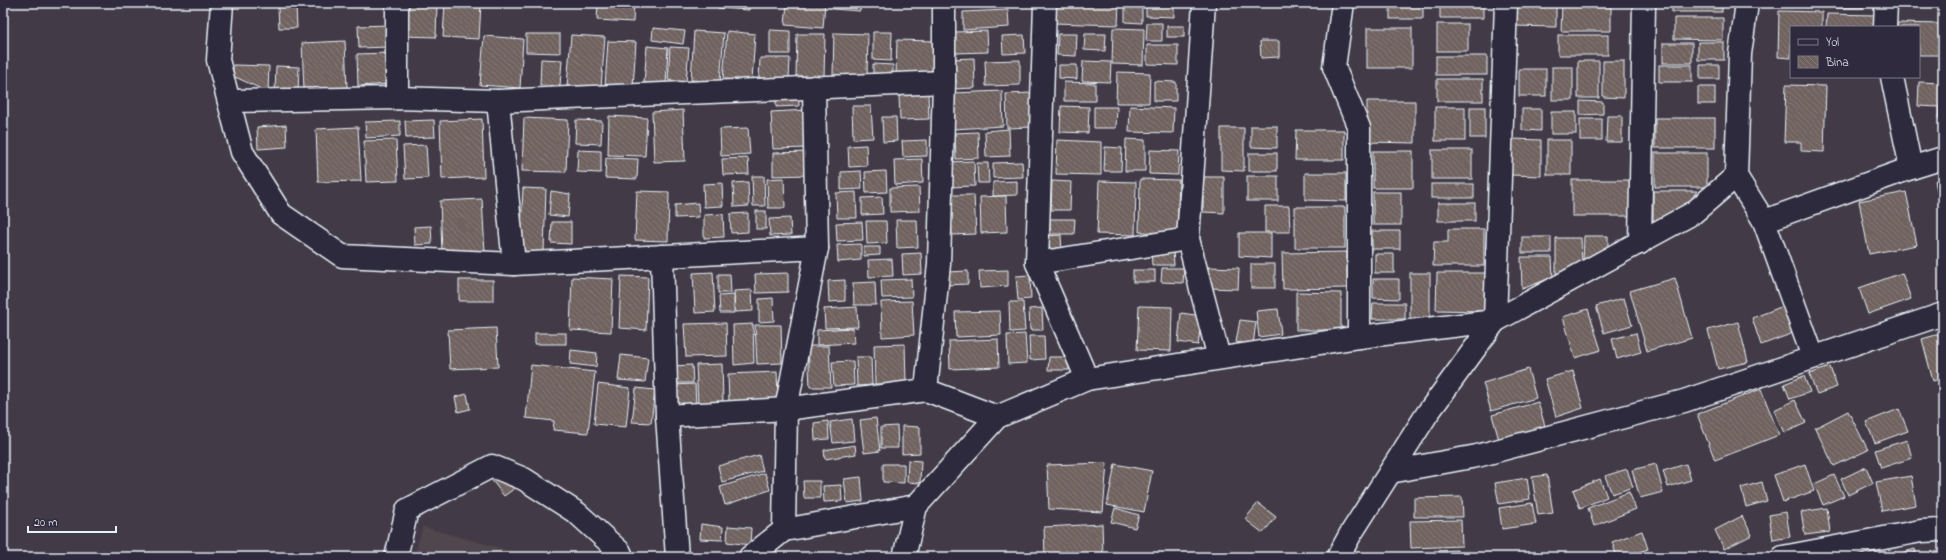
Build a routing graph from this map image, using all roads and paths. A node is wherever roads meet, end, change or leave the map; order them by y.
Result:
1 (222, 3) edge
2 (397, 3) edge
3 (944, 3) edge
4 (1045, 3) edge
5 (1204, 3) edge
6 (1343, 3) edge
7 (1506, 3) edge
8 (1644, 3) edge
9 (1747, 3) edge
10 (1886, 3) edge
11 (1885, 26) edge
12 (1892, 78) edge
13 (944, 82) junction
14 (814, 87) junction
15 (397, 98) junction
16 (229, 101) junction
17 (498, 101) junction
18 (1943, 158) edge
19 (1911, 168) junction
20 (1736, 176) junction
21 (1764, 221) junction
22 (1188, 239) junction
23 (1640, 243) junction
24 (817, 248) junction
25 (662, 256) junction
26 (1037, 262) junction
27 (514, 264) junction
28 (1943, 314) edge
29 (1495, 322) junction
30 (1359, 337) junction
31 (1813, 357) junction
32 (1219, 358) junction
33 (1087, 380) junction
34 (926, 390) junction
35 (786, 408) junction
36 (667, 416) junction
37 (997, 417) junction
38 (1390, 472) junction
39 (916, 506) junction
40 (784, 530) junction
41 (1943, 530) edge
42 (396, 557) edge
43 (622, 557) edge
44 (677, 557) edge
45 (750, 557) edge
46 (907, 557) edge
47 (1338, 557) edge
48 (1783, 557) edge

1 - 16 street
2 - 15 street
3 - 13 street
4 - 26 street
5 - 22 street
6 - 30 street
7 - 29 street
8 - 23 street
9 - 20 street
10 - 11 street
12 - 19 street
13 - 14 street
13 - 34 street
14 - 17 street
14 - 24 street
15 - 16 street
15 - 17 street
16 - 27 street
17 - 27 street
18 - 19 street
19 - 21 street
20 - 21 street
20 - 23 street
21 - 31 street
22 - 26 street
22 - 32 street
23 - 29 street
24 - 25 street
24 - 35 street
25 - 27 street
25 - 36 street
26 - 33 street
28 - 31 street
29 - 30 street
29 - 38 street
30 - 32 street
31 - 38 street
32 - 33 street
33 - 37 street
34 - 35 street
34 - 37 street
35 - 36 street
35 - 40 street
36 - 44 street
37 - 39 street
38 - 47 street
39 - 40 street
39 - 46 street
40 - 45 street
41 - 48 street
42 - 43 street

